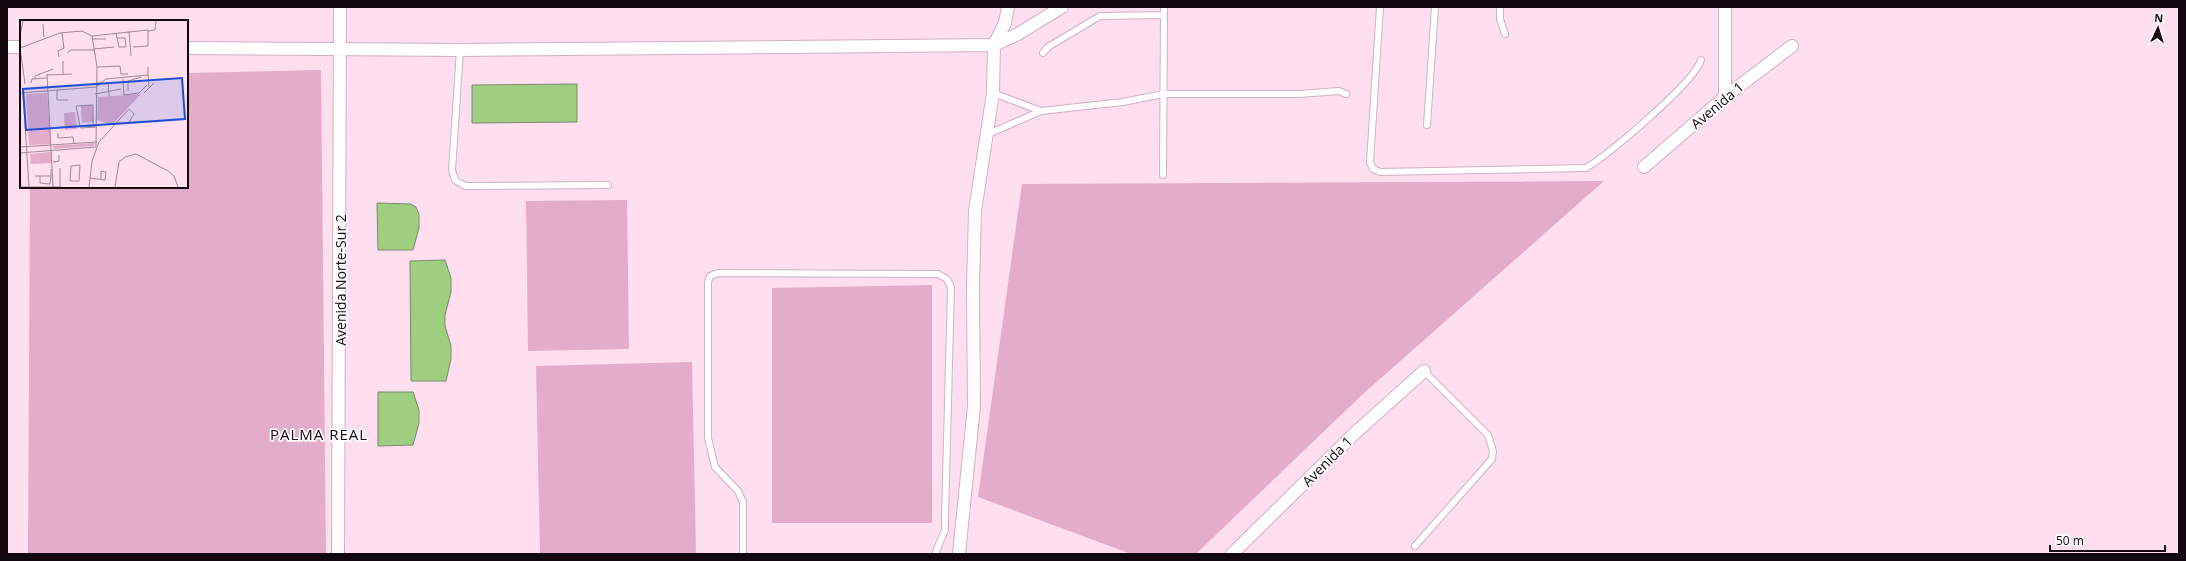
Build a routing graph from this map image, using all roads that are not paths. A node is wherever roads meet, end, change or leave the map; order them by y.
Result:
1 (340, 7) edge
2 (1008, 7) edge
3 (1062, 7) edge
4 (1164, 7) edge
5 (1380, 7) edge
6 (1435, 7) edge
7 (1500, 7) edge
8 (1725, 7) edge
9 (1164, 15) junction
10 (1505, 34) dead end
11 (994, 45) junction
12 (1792, 46) dead end
13 (7, 47) edge
14 (20, 47) edge
15 (188, 48) edge
16 (339, 49) junction
17 (460, 50) junction
18 (1043, 53) dead end
19 (1701, 60) dead end
20 (993, 93) junction
21 (1163, 94) junction
22 (1346, 94) dead end
23 (1725, 97) junction
24 (1041, 111) junction
25 (1427, 125) dead end
26 (986, 135) junction
27 (1644, 167) dead end
28 (1163, 174) dead end
29 (608, 185) dead end
30 (1424, 371) joint
31 (1415, 546) dead end
32 (338, 554) edge
33 (742, 554) edge
34 (935, 554) edge
35 (959, 554) edge
36 (1232, 554) edge

1 - 16 street, Avenida Norte-Sur 2
2 - 11 street
3 - 11 street
4 - 9 lane
5 - 19 lane
6 - 25 lane
7 - 10 lane
8 - 23 street
9 - 18 lane
9 - 21 lane
11 - 17 street
11 - 20 street
12 - 23 street, Avenida 1
13 - 14 street
15 - 16 street
16 - 17 street
16 - 32 street, Avenida Norte-Sur 2
17 - 29 lane
20 - 24 lane
20 - 26 street
21 - 22 lane
21 - 24 lane
21 - 28 lane
23 - 27 street, Avenida 1
24 - 26 lane
26 - 35 street
30 - 31 lane
30 - 36 street, Avenida 1
33 - 34 lane

